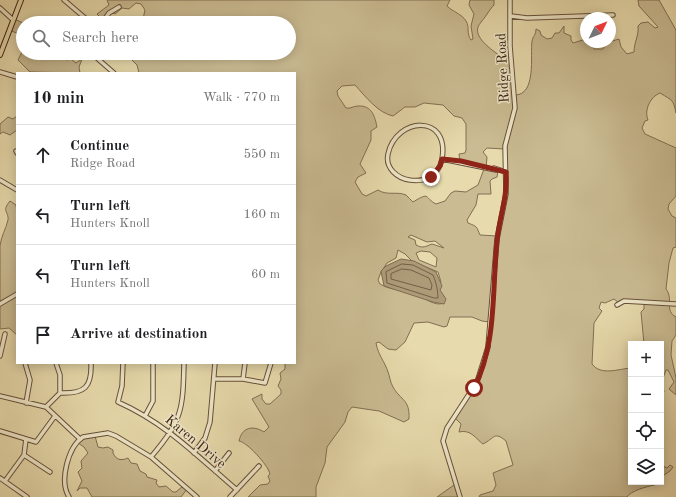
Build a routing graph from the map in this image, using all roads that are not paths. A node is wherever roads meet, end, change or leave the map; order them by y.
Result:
1 (21, 0) edge
2 (64, 0) edge
3 (510, 0) edge
4 (119, 7) dead end
5 (0, 8) edge
6 (83, 16) edge
7 (107, 16) edge
8 (511, 16) junction
9 (580, 16) edge
10 (12, 19) junction
11 (0, 55) edge
12 (100, 60) edge
13 (0, 72) edge
14 (113, 72) edge
15 (16, 77) edge
16 (442, 159) junction
17 (506, 172) junction
18 (0, 180) edge
19 (16, 189) edge
20 (16, 295) edge
21 (0, 304) edge
22 (676, 304) edge
23 (617, 305) dead end
24 (5, 334) dead end
25 (0, 356) edge
26 (25, 364) edge
27 (56, 364) edge
28 (91, 364) edge
29 (123, 364) edge
30 (153, 364) edge
31 (184, 364) edge
32 (215, 364) edge
33 (245, 364) edge
34 (271, 364) edge
35 (214, 379) junction
36 (243, 379) junction
37 (60, 393) junction
38 (0, 396) edge
39 (26, 403) junction
40 (46, 408) junction
41 (55, 416) junction
42 (145, 416) junction
43 (0, 431) edge
44 (171, 432) junction
45 (26, 439) junction
46 (80, 439) junction
47 (194, 452) junction
48 (229, 453) dead end
49 (24, 454) junction
50 (151, 457) junction
51 (259, 466) dead end
52 (215, 471) junction
53 (50, 472) dead end
54 (3, 480) edge
55 (0, 485) edge
56 (236, 490) junction
57 (27, 497) edge
58 (69, 497) edge
59 (197, 497) edge
60 (230, 497) edge
61 (460, 497) edge

1 - 10 main road
2 - 6 street
3 - 8 street, Ridge Road
4 - 7 street
5 - 10 street
8 - 9 street
8 - 17 street, Ridge Road
10 - 11 main road
12 - 14 street
13 - 15 street
16 - 16 street
16 - 17 street
17 - 61 street, Ridge Road
18 - 19 street
20 - 21 street
22 - 23 street
24 - 25 street
26 - 39 street
27 - 37 street
28 - 37 street
29 - 42 street, Karen Drive
30 - 42 street
31 - 44 street
32 - 35 street
33 - 36 street
34 - 36 street
35 - 36 street
35 - 47 street
37 - 40 street
38 - 39 street
39 - 40 street
40 - 41 street
41 - 45 street
41 - 46 street
42 - 44 street, Karen Drive
43 - 45 street
44 - 47 street, Karen Drive
44 - 50 street
45 - 49 street
46 - 50 street
46 - 58 street
47 - 52 street, Karen Drive
48 - 52 street
49 - 53 street
49 - 54 street
50 - 59 street
51 - 56 street
52 - 56 street, Karen Drive
54 - 55 street
54 - 57 street
56 - 60 street

